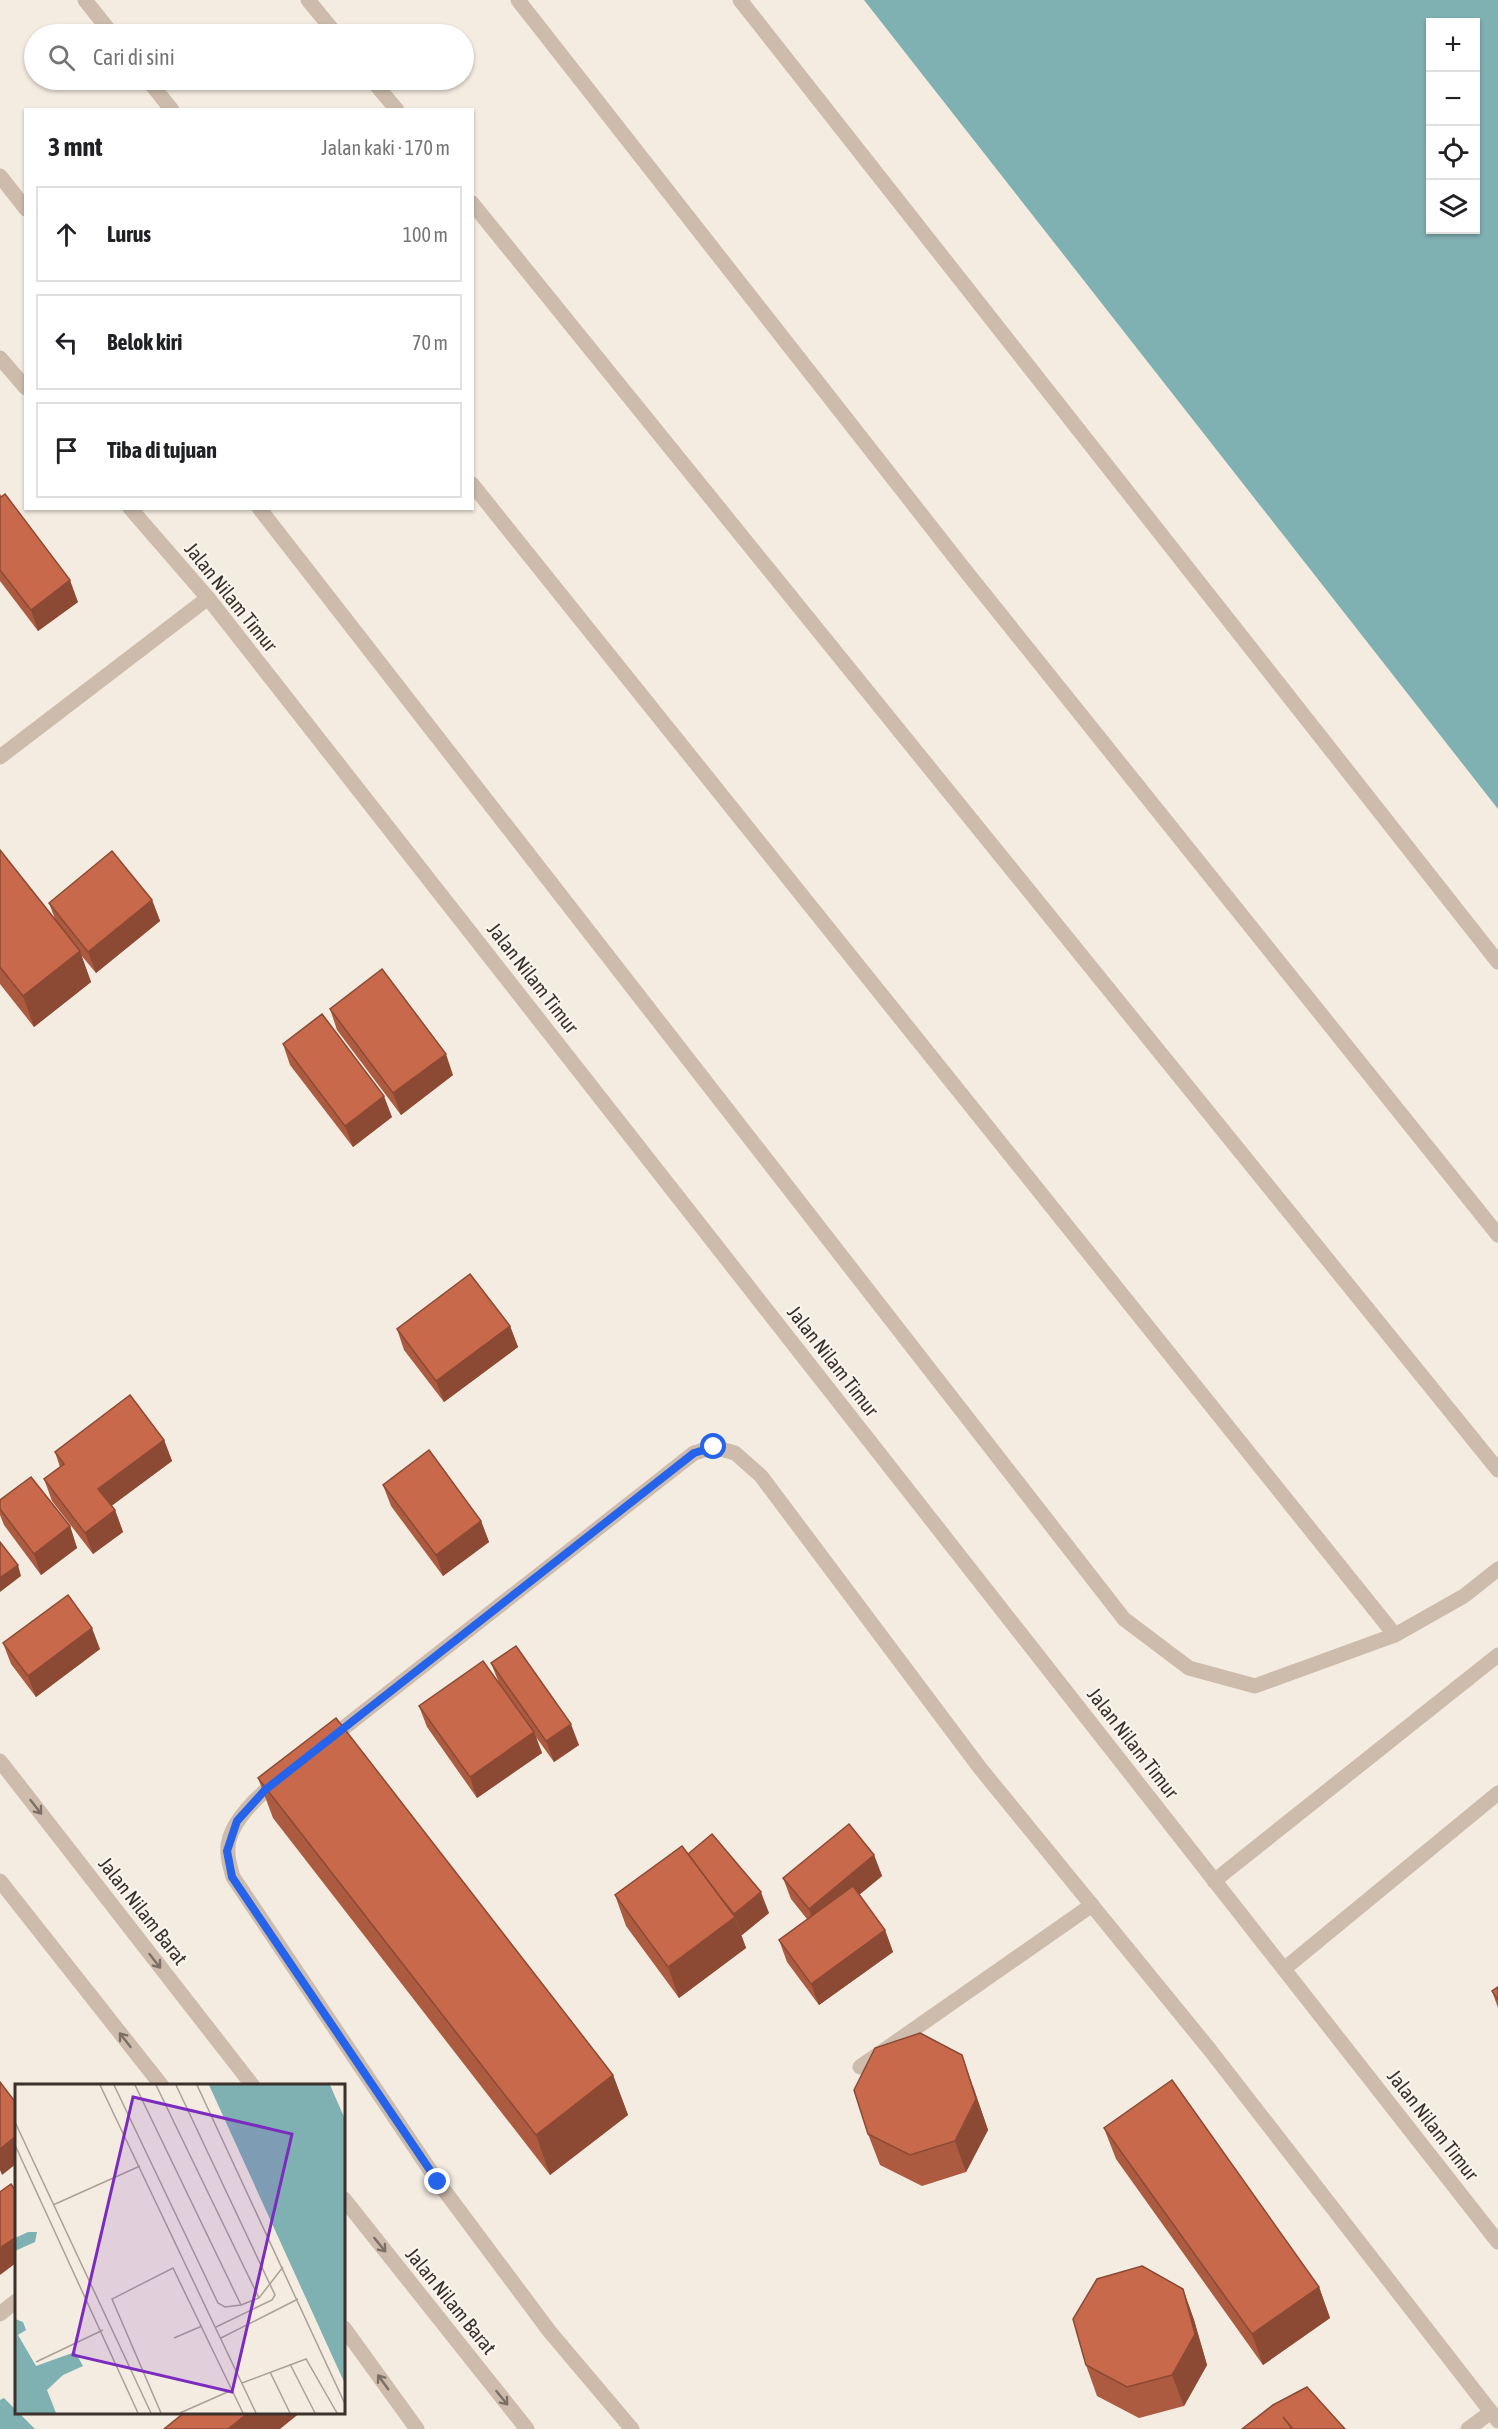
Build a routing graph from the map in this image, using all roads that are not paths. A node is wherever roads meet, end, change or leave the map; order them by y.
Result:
1 (85, 0) edge
2 (308, 0) edge
3 (518, 0) edge
4 (740, 0) edge
5 (104, 24) edge
6 (328, 24) edge
7 (156, 90) edge
8 (380, 90) edge
9 (170, 108) edge
10 (395, 108) edge
11 (0, 176) edge
12 (474, 205) edge
13 (24, 206) edge
14 (0, 358) edge
15 (24, 386) edge
16 (474, 486) edge
17 (132, 510) edge
18 (261, 510) edge
19 (208, 598) junction
20 (0, 757) edge
21 (1498, 962) edge
22 (1498, 1235) edge
23 (1498, 1470) edge
24 (1498, 1569) edge
25 (1395, 1635) junction
26 (1498, 1655) edge
27 (311, 1754) edge
28 (0, 1761) edge
29 (293, 1768) edge
30 (1498, 1793) edge
31 (0, 1881) edge
32 (1214, 1881) junction
33 (1092, 1905) junction
34 (1284, 1969) junction
35 (860, 2067) dead end
36 (161, 2084) edge
37 (252, 2084) edge
38 (345, 2200) edge
39 (1498, 2242) edge
40 (15, 2302) edge
41 (0, 2314) edge
42 (345, 2329) edge
43 (1494, 2416) edge
44 (417, 2429) edge
45 (527, 2429) edge
46 (632, 2429) edge
47 (1468, 2429) edge

1 - 5 lane
2 - 6 lane
3 - 22 lane
4 - 21 lane
7 - 9 lane
8 - 10 lane
11 - 13 lane
12 - 23 lane
14 - 15 lane
16 - 25 lane
17 - 19 lane, Jalan Nilam Timur
18 - 25 lane
19 - 20 lane
19 - 32 lane, Jalan Nilam Timur
24 - 25 lane
26 - 32 lane
27 - 33 lane
28 -> 37 lane, Jalan Nilam Barat
29 - 46 lane
30 - 34 lane
36 -> 31 lane
32 - 34 lane, Jalan Nilam Timur
33 - 35 lane
33 - 43 lane
34 - 39 lane, Jalan Nilam Timur
38 -> 45 lane, Jalan Nilam Barat
40 - 41 lane
44 -> 42 lane
43 - 47 lane

